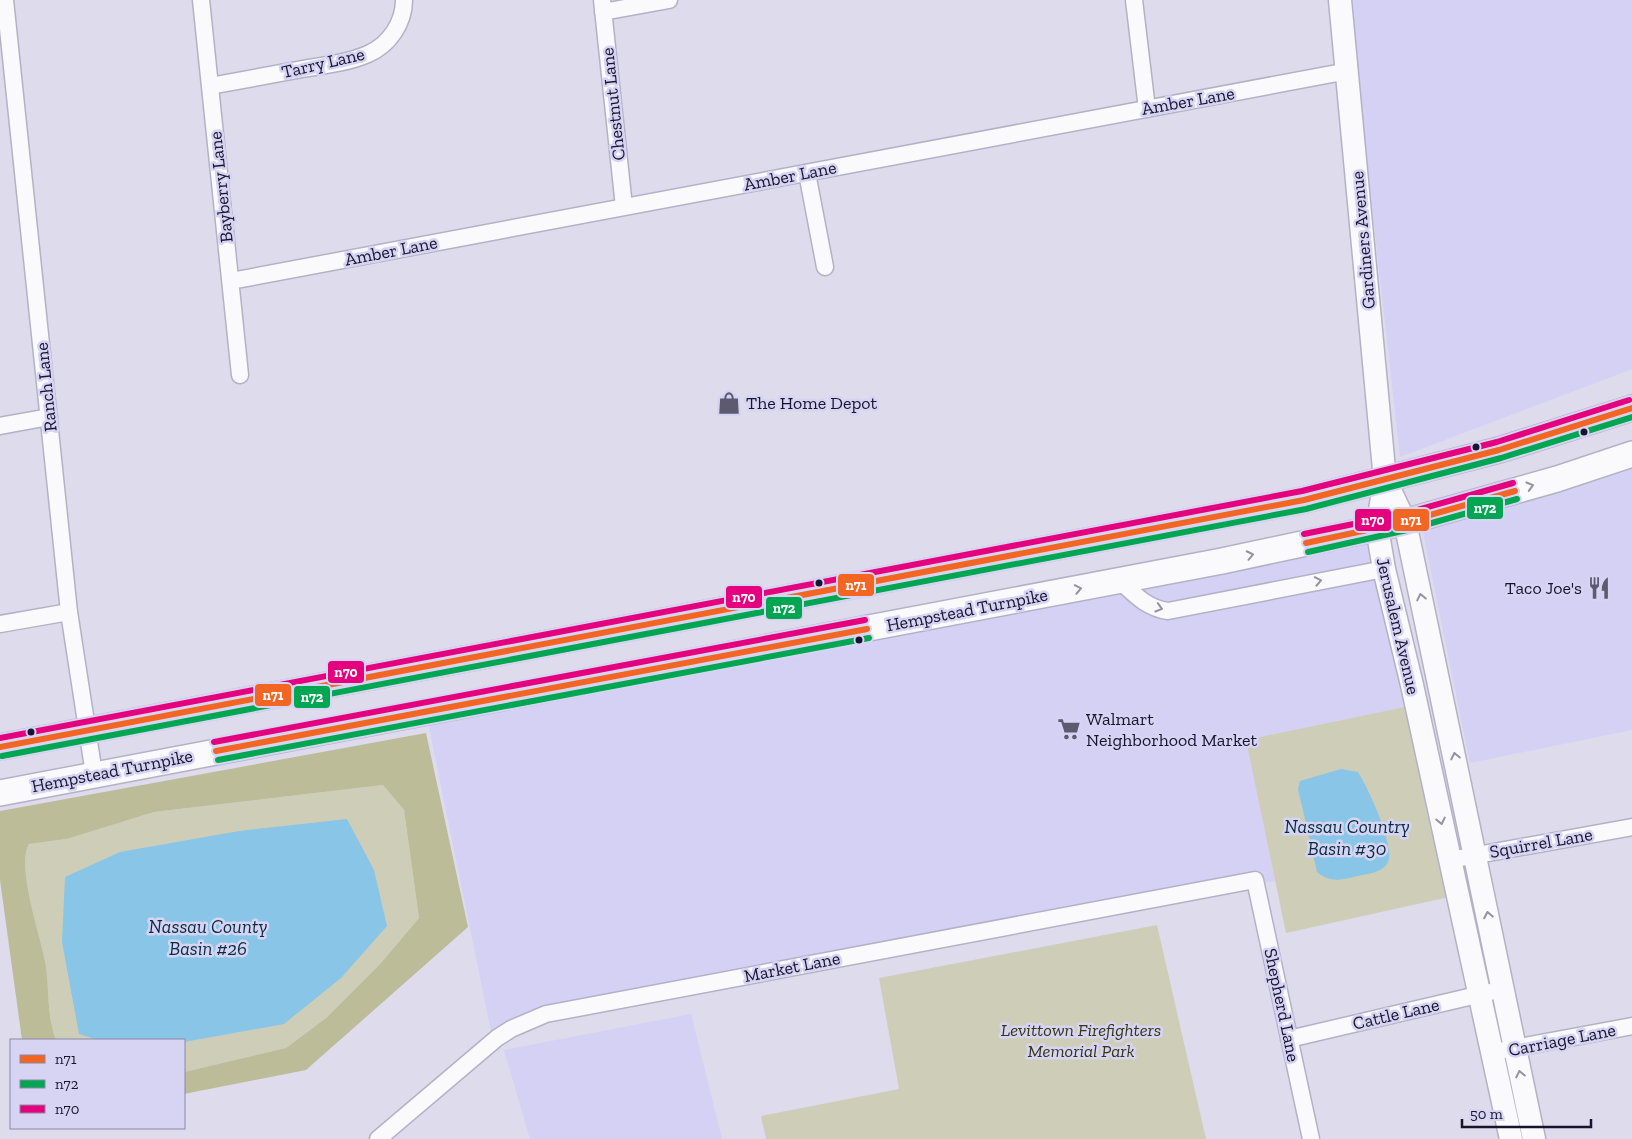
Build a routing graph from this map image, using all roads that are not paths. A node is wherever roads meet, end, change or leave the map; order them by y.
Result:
1 (4, 0) edge
2 (201, 0) edge
3 (404, 0) edge
4 (669, 0) edge
5 (1134, 0) edge
6 (1340, 0) edge
7 (603, 6) edge
8 (1348, 71) junction
9 (210, 86) junction
10 (1147, 108) junction
11 (807, 173) junction
12 (624, 207) junction
13 (825, 267) dead end
14 (231, 281) junction
15 (240, 375) dead end
16 (1632, 408) edge
17 (49, 417) junction
18 (0, 426) edge
19 (1632, 454) edge
20 (1386, 480) junction
21 (1405, 522) junction
22 (1377, 528) junction
23 (1384, 568) junction
24 (1120, 581) junction
25 (69, 612) junction
26 (0, 624) edge
27 (86, 731) junction
28 (0, 747) edge
29 (94, 774) junction
30 (0, 793) edge
31 (1632, 827) edge
32 (1476, 854) junction
33 (1450, 860) junction
34 (1245, 882) joint
35 (1502, 989) junction
36 (1479, 994) junction
37 (1632, 1026) edge
38 (1290, 1040) junction
39 (1514, 1048) junction
40 (1492, 1053) junction
41 (378, 1139) edge
42 (1311, 1139) edge
43 (1511, 1139) edge
44 (1534, 1139) edge

1 - 17 street, Ranch Lane
2 - 9 street, Bayberry Lane
3 - 9 street, Tarry Lane
4 - 7 street
5 - 10 street
6 - 8 main road, Gardiners Avenue
7 - 12 street, Chestnut Lane
8 - 10 street, Amber Lane
8 - 20 main road, Gardiners Avenue
9 - 14 street, Bayberry Lane
10 - 11 street, Amber Lane
11 - 12 street, Amber Lane
11 - 13 street
12 - 14 street, Amber Lane
14 - 15 street, Bayberry Lane
16 - 20 main road
17 - 18 street
17 - 25 street, Ranch Lane
21 -> 19 main road, Hempstead Turnpike
20 - 21 main road, Jerusalem Avenue
20 - 22 main road, Jerusalem Avenue
20 - 27 main road
21 - 22 main road, Hempstead Turnpike
32 -> 21 main road, Jerusalem Avenue
22 - 23 main road, Jerusalem Avenue
24 -> 22 main road, Hempstead Turnpike
24 -> 23 street
23 -> 33 main road, Jerusalem Avenue
29 -> 24 main road, Hempstead Turnpike
25 - 26 street
25 - 27 street, Ranch Lane
27 - 28 main road
27 - 29 street, Ranch Lane
29 - 30 main road, Hempstead Turnpike
31 - 32 street, Squirrel Lane
32 - 33 street, Squirrel Lane
35 -> 32 main road, Jerusalem Avenue
33 - 36 main road, Jerusalem Avenue
34 - 38 street, Shepherd Lane
34 - 41 street, Market Lane
35 - 36 street, Cattle Lane
35 - 39 main road, Jerusalem Avenue
36 - 38 street, Cattle Lane
36 - 40 main road, Jerusalem Avenue
37 - 39 street, Carriage Lane
38 - 42 street, Shepherd Lane
39 - 40 street, Carriage Lane
44 -> 39 main road, Jerusalem Avenue
40 - 43 main road, Jerusalem Avenue

